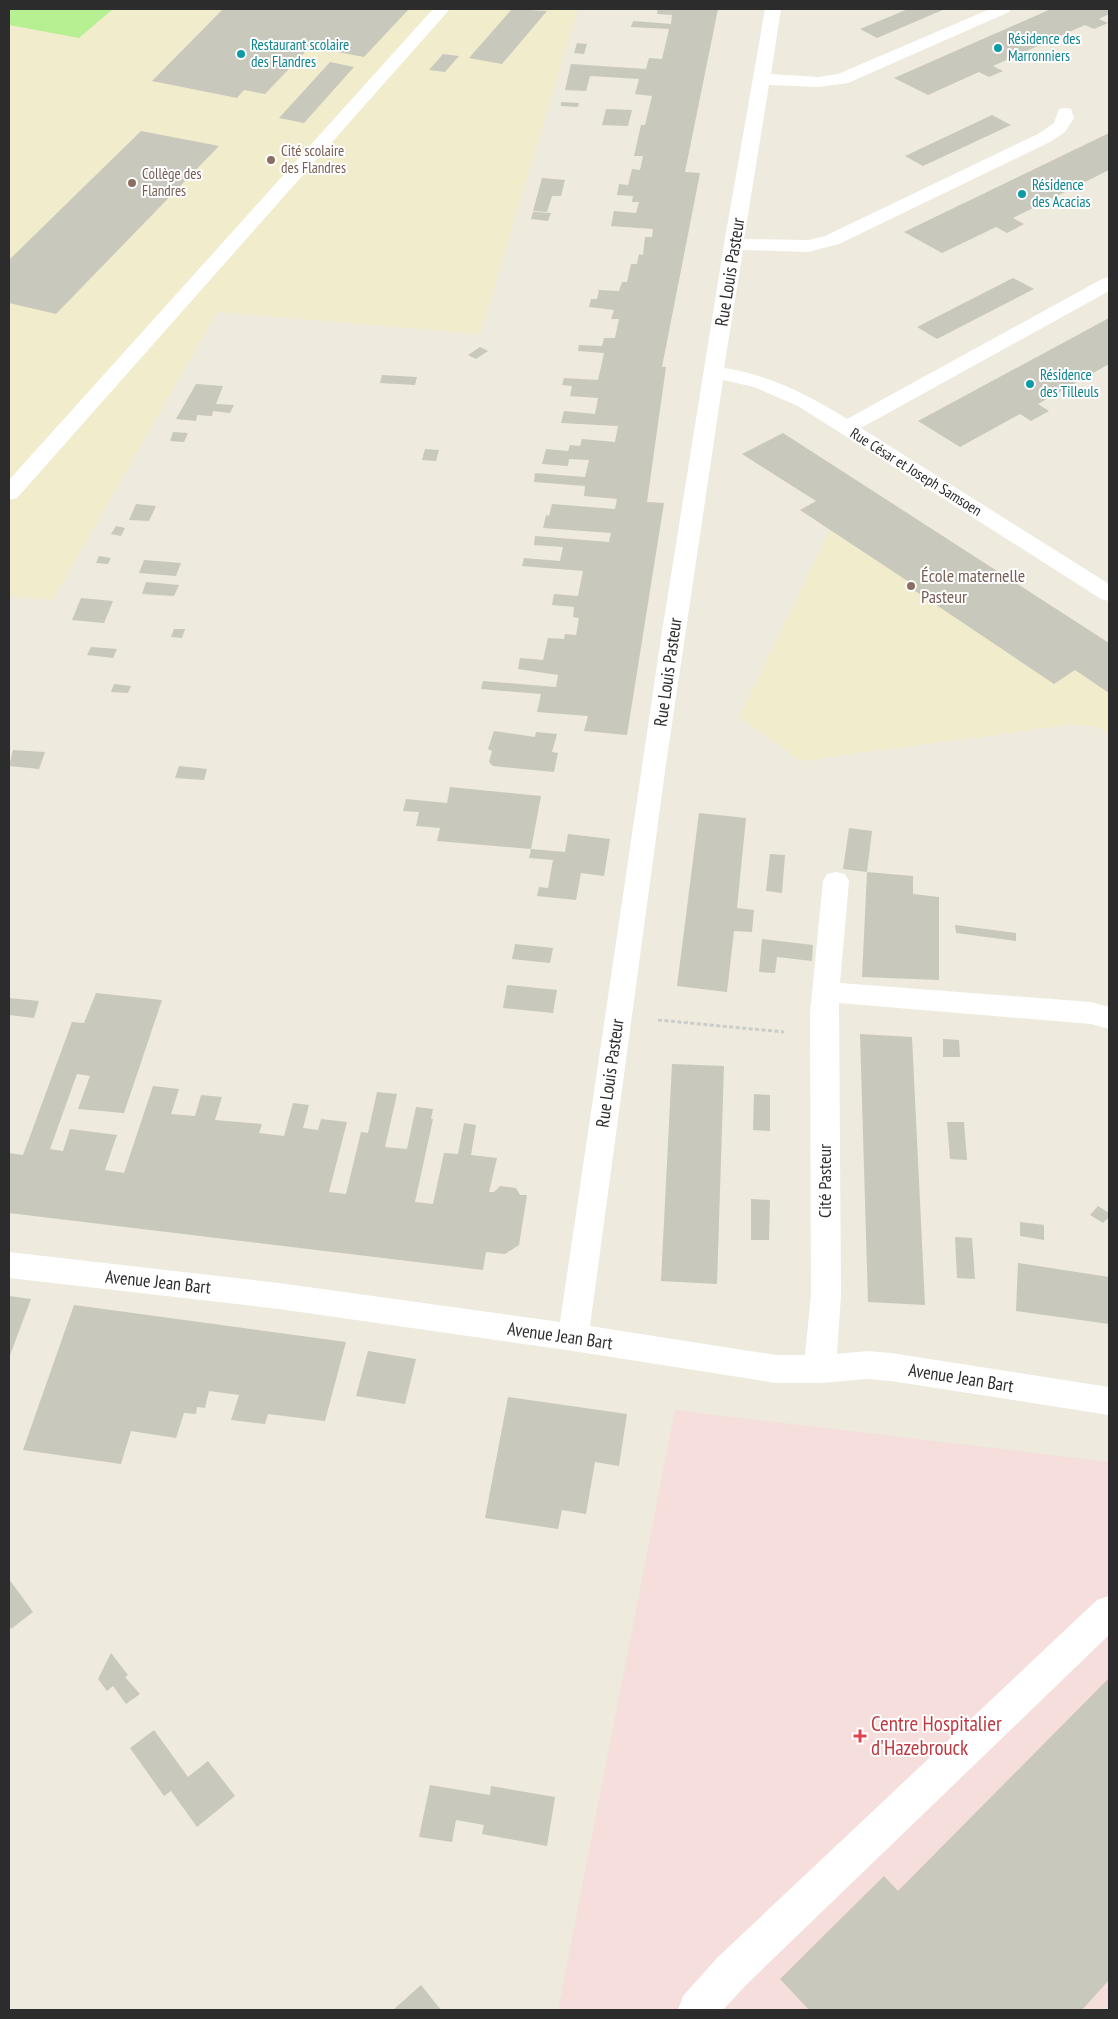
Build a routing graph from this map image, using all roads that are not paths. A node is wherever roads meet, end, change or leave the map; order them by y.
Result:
1 (442, 9) edge
2 (773, 9) edge
3 (1003, 9) edge
4 (761, 79) junction
5 (1065, 113) dead end
6 (733, 244) junction
7 (1109, 282) edge
8 (714, 373) junction
9 (846, 428) junction
10 (9, 494) edge
11 (1109, 594) edge
12 (836, 881) dead end
13 (825, 992) junction
14 (1109, 1018) edge
15 (9, 1265) edge
16 (573, 1337) junction
17 (820, 1369) junction
18 (1109, 1401) edge
19 (1109, 1612) edge
20 (697, 2010) edge

1 - 10 street
2 - 4 street, Rue Louis Pasteur
3 - 4 street
4 - 6 street, Rue Louis Pasteur
5 - 6 street
6 - 8 street, Rue Louis Pasteur
7 - 9 street
8 - 9 street, Rue César et Joseph Samsoen
8 - 16 street, Rue Louis Pasteur
9 - 11 street, Rue César et Joseph Samsoen
12 - 13 street, Cité Pasteur
13 - 14 street
13 - 17 street, Cité Pasteur
15 - 16 street, Avenue Jean Bart
16 - 17 street, Avenue Jean Bart
17 - 18 street, Avenue Jean Bart
19 - 20 street

